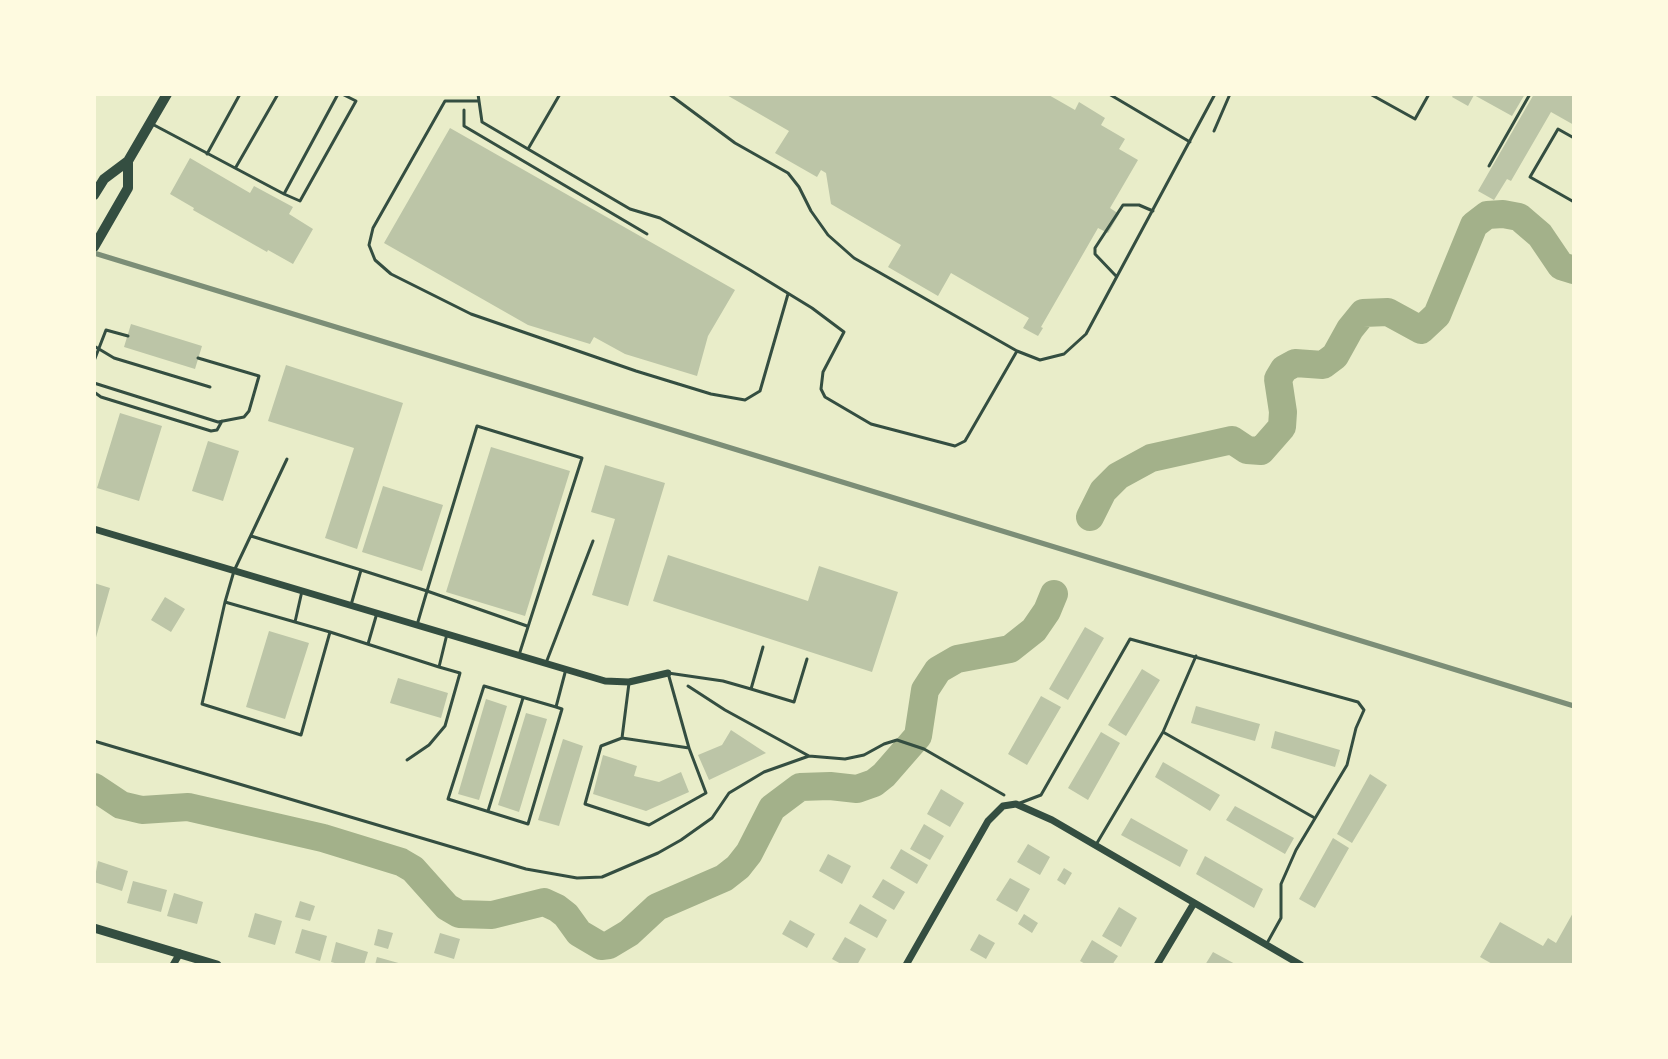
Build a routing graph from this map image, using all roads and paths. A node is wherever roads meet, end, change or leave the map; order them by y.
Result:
1 (167, 94) edge
2 (240, 94) edge
3 (278, 94) edge
4 (340, 94) edge
5 (478, 94) edge
6 (560, 94) edge
7 (669, 94) edge
8 (1109, 94) edge
9 (1215, 94) edge
10 (1230, 94) edge
11 (1370, 94) edge
12 (1429, 94) edge
13 (1530, 94) edge
14 (463, 101) junction
15 (479, 101) junction
16 (150, 123) junction
17 (1214, 131) dead end
18 (1574, 138) edge
19 (1190, 142) junction
20 (528, 149) junction
21 (207, 154) junction
22 (128, 161) junction
23 (1489, 166) dead end
24 (235, 169) junction
25 (284, 194) junction
26 (94, 195) edge
27 (1574, 202) edge
28 (1153, 211) junction
29 (647, 234) dead end
30 (94, 247) edge
31 (1117, 276) junction
32 (788, 294) junction
33 (128, 336) dead end
34 (96, 348) edge
35 (1017, 351) junction
36 (198, 358) dead end
37 (94, 361) edge
38 (94, 383) edge
39 (210, 387) dead end
40 (94, 392) edge
41 (222, 421) junction
42 (287, 459) dead end
43 (94, 529) edge
44 (251, 535) junction
45 (593, 541) dead end
46 (361, 570) junction
47 (234, 571) junction
48 (302, 591) junction
49 (427, 591) junction
50 (225, 602) junction
51 (351, 605) junction
52 (377, 613) junction
53 (295, 622) junction
54 (417, 625) junction
55 (528, 626) junction
56 (330, 632) junction
57 (447, 634) junction
58 (368, 644) junction
59 (763, 647) dead end
60 (519, 655) junction
61 (1196, 656) junction
62 (807, 659) dead end
63 (546, 663) junction
64 (439, 667) junction
65 (566, 669) junction
66 (668, 673) junction
67 (629, 682) junction
68 (751, 689) junction
69 (523, 698) junction
70 (556, 707) junction
71 (1163, 732) junction
72 (622, 738) junction
73 (94, 741) edge
74 (689, 748) junction
75 (809, 756) junction
76 (407, 760) dead end
77 (1016, 804) junction
78 (488, 811) junction
79 (1314, 818) junction
80 (1095, 846) junction
81 (1194, 903) junction
82 (94, 928) edge
83 (1266, 945) junction
84 (180, 953) junction
85 (173, 965) edge
86 (217, 965) edge
87 (906, 965) edge
88 (1157, 965) edge
89 (1301, 965) edge

1 - 16 main road
2 - 21 lane
3 - 24 lane
4 - 25 lane
4 - 25 lane
5 - 15 lane
6 - 20 lane
7 - 35 lane
8 - 19 lane
9 - 19 lane
10 - 17 path
11 - 12 lane
13 - 23 lane
14 - 15 lane
14 - 29 path
14 - 32 lane
15 - 20 lane
16 - 21 lane
16 - 22 main road
18 - 27 lane
19 - 28 lane
20 - 32 lane
21 - 24 lane
22 - 26 main road
22 - 30 main road
24 - 25 lane
28 - 31 lane
28 - 31 lane
31 - 35 lane
32 - 35 lane
33 - 34 lane
34 - 37 lane
34 - 39 lane
36 - 41 lane
38 - 41 lane
40 - 41 lane
42 - 44 lane
43 - 47 street
44 - 46 lane
44 - 47 lane
45 - 63 lane
46 - 49 lane
46 - 51 lane
47 - 48 street
47 - 50 lane
48 - 51 street
48 - 53 lane
49 - 54 lane
49 - 55 lane
49 - 55 lane
50 - 53 lane
50 - 56 lane
51 - 52 street
52 - 54 street
52 - 58 lane
53 - 56 lane
54 - 57 street
55 - 60 lane
56 - 58 lane
57 - 60 street
57 - 64 lane
58 - 64 lane
59 - 68 lane
60 - 63 street
61 - 71 lane
61 - 77 lane
61 - 79 lane
62 - 68 lane
63 - 65 street
64 - 76 lane
65 - 67 street
65 - 70 lane
66 - 67 street
66 - 68 lane
66 - 74 lane
66 - 75 path
67 - 72 lane
69 - 70 lane
69 - 78 lane
69 - 78 lane
70 - 78 lane
71 - 79 lane
71 - 80 lane
72 - 74 lane
72 - 74 lane
73 - 75 path
75 - 77 path
77 - 80 street
77 - 87 street
79 - 83 lane
80 - 81 street
81 - 83 street
81 - 88 street
82 - 84 street
83 - 89 street
84 - 85 street
84 - 86 street

